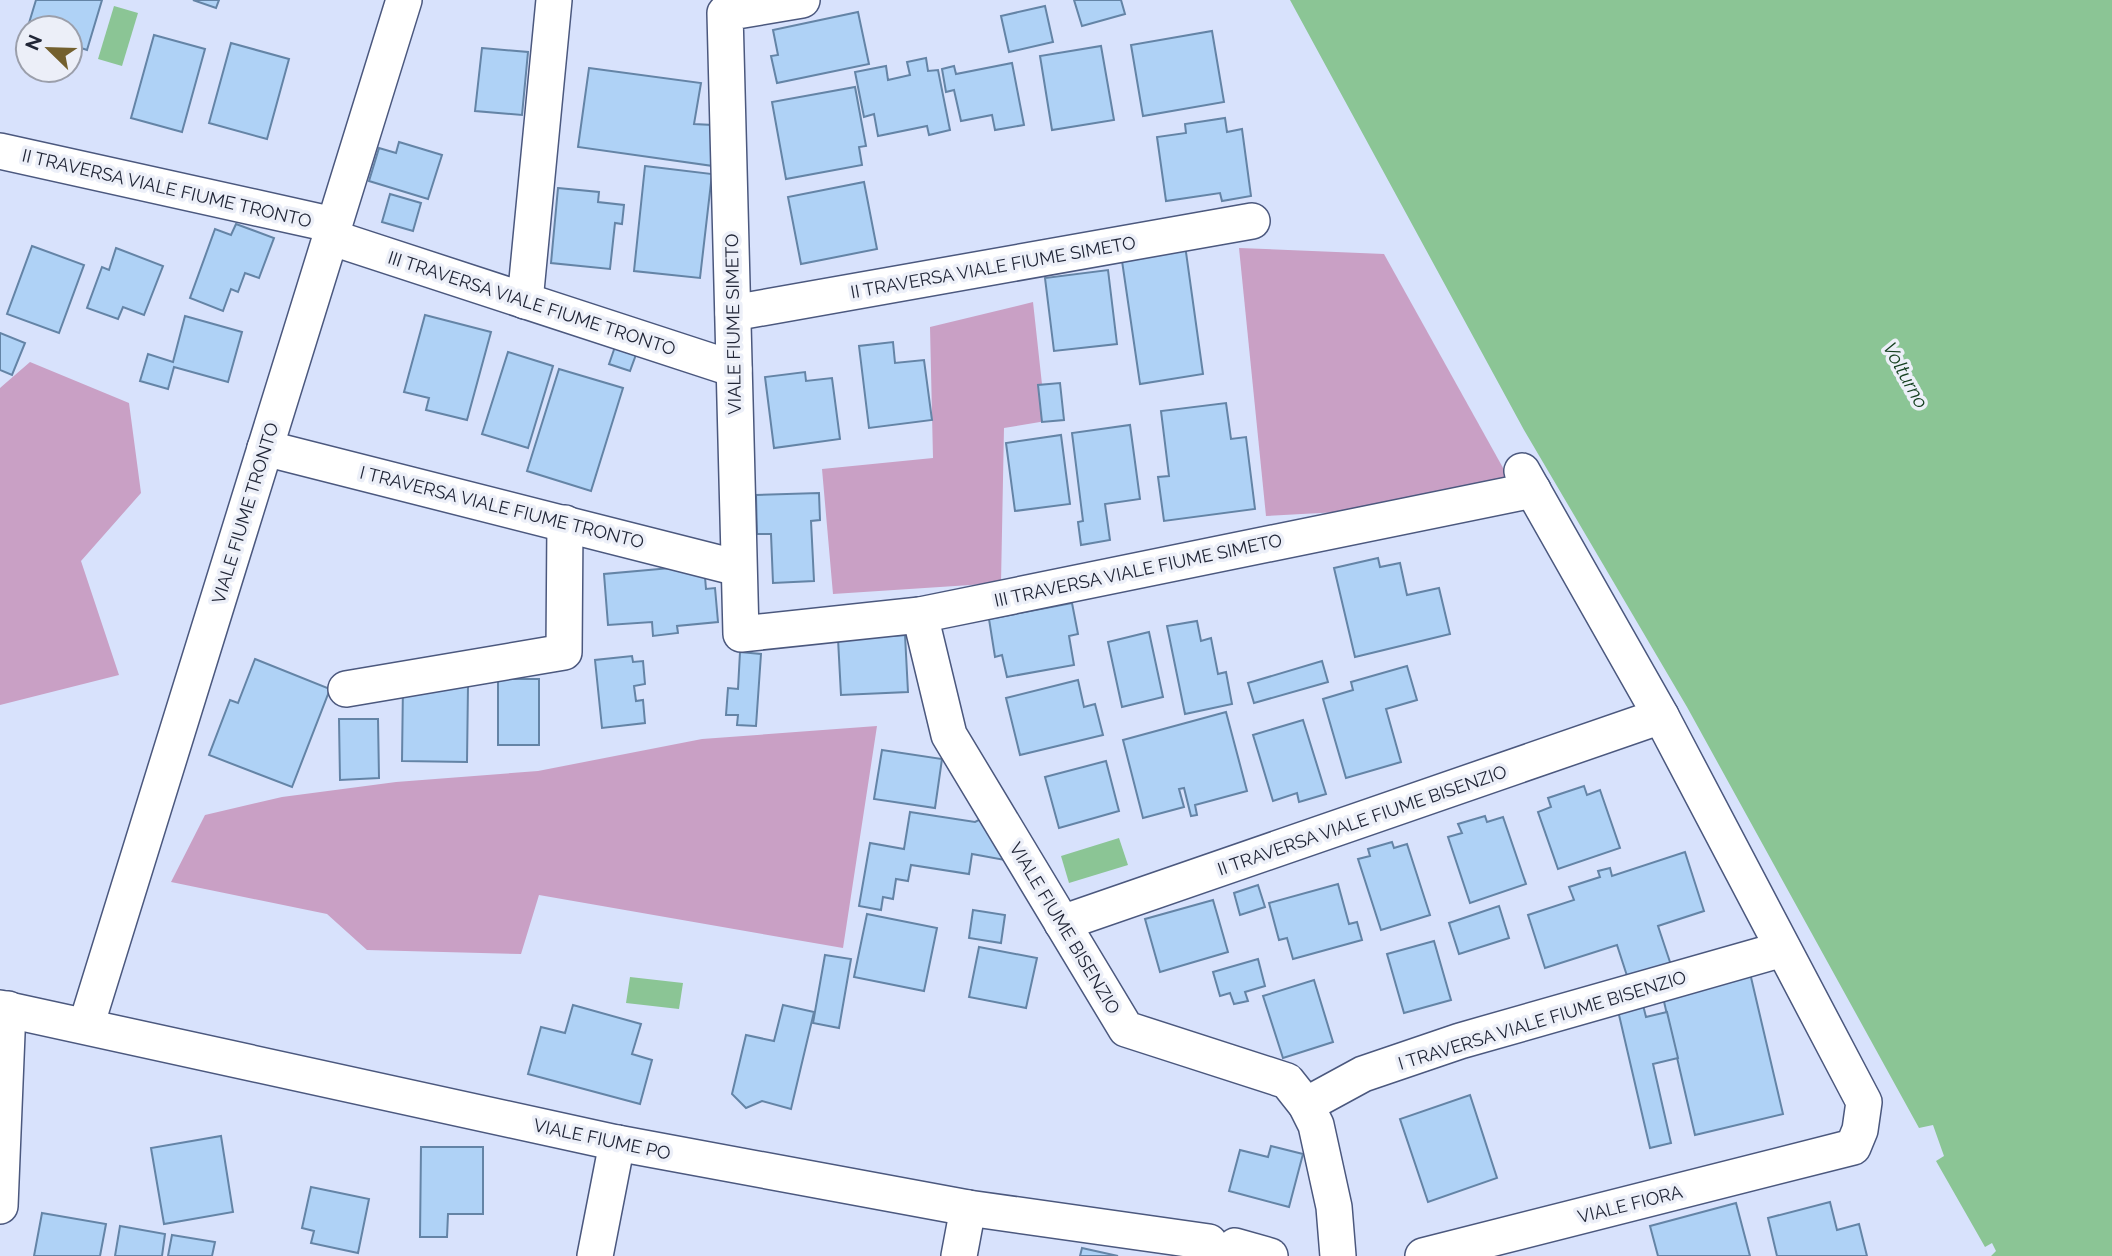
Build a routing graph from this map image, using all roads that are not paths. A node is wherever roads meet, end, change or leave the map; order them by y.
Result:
1 (404, 0) edge
2 (554, 0) edge
3 (802, 0) edge
4 (0, 151) edge
5 (1252, 221) dead end
6 (332, 231) junction
7 (525, 301) junction
8 (733, 313) junction
9 (734, 369) junction
10 (265, 448) junction
11 (565, 523) junction
12 (738, 568) junction
13 (920, 615) junction
14 (741, 634) joint
15 (346, 689) dead end
16 (1661, 716) junction
17 (1062, 923) junction
18 (1783, 949) junction
19 (4, 1009) edge
20 (86, 1026) junction
21 (1306, 1105) junction
22 (617, 1143) junction
23 (0, 1206) edge
24 (968, 1208) junction
25 (1216, 1248) edge
26 (595, 1256) edge
27 (959, 1256) edge
28 (1270, 1256) edge
29 (1338, 1256) edge
30 (1423, 1256) edge

1 - 6 street, VIALE FIUME TRONTO
2 - 7 street
3 - 8 street, VIALE FIUME SIMETO
4 - 6 street, II TRAVERSA VIALE FIUME TRONTO
5 - 8 street, II TRAVERSA VIALE FIUME SIMETO
6 - 7 street, III TRAVERSA VIALE FIUME TRONTO
6 - 10 street, VIALE FIUME TRONTO
7 - 9 street, III TRAVERSA VIALE FIUME TRONTO
8 - 9 street, VIALE FIUME SIMETO
9 - 12 street, VIALE FIUME SIMETO
10 - 11 street, I TRAVERSA VIALE FIUME TRONTO
10 - 20 street, VIALE FIUME TRONTO
11 - 12 street, I TRAVERSA VIALE FIUME TRONTO
11 - 15 street
12 - 14 street, VIALE FIUME SIMETO
13 - 14 street, III TRAVERSA VIALE FIUME SIMETO
13 - 16 street, III TRAVERSA VIALE FIUME SIMETO
13 - 17 street, VIALE FIUME BISENZIO
16 - 17 street, II TRAVERSA VIALE FIUME BISENZIO
16 - 18 street
17 - 21 street, VIALE FIUME BISENZIO
18 - 21 street, I TRAVERSA VIALE FIUME BISENZIO
18 - 30 street, VIALE FIORA
19 - 20 street, VIALE FIUME PO
19 - 23 street
20 - 22 street, VIALE FIUME PO
21 - 29 street, VIALE FIUME BISENZIO
22 - 24 street, VIALE FIUME PO
22 - 26 street
24 - 25 street, VIALE FIUME PO
24 - 27 street
25 - 28 street, VIALE FIUME PO

